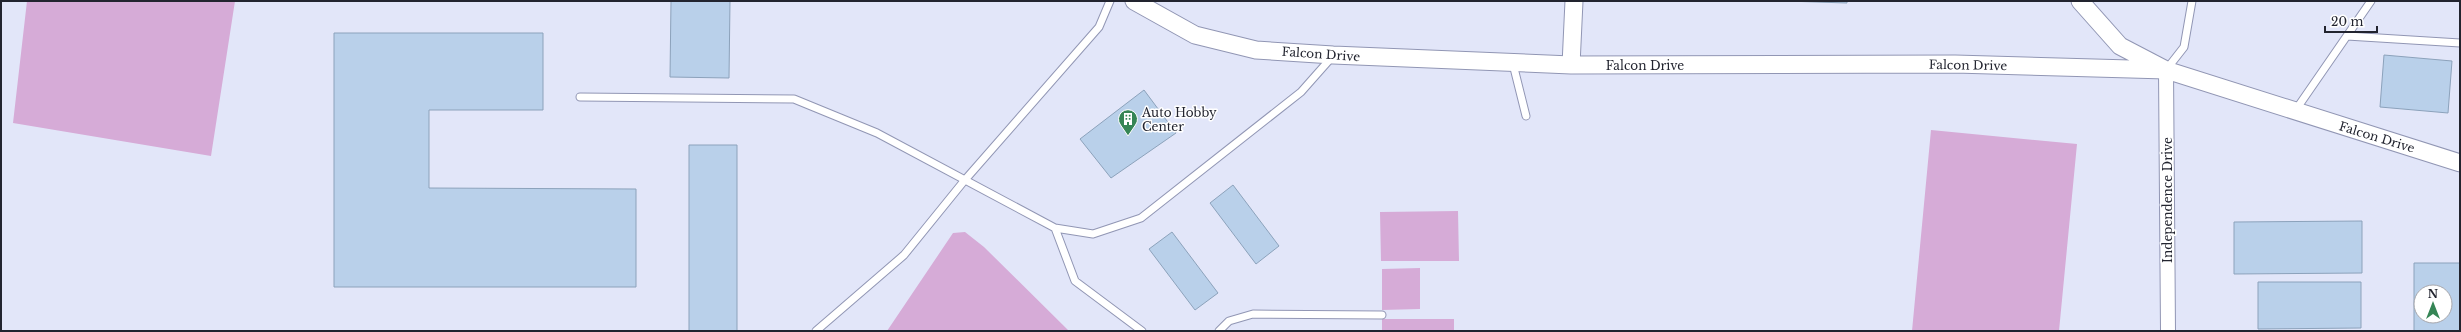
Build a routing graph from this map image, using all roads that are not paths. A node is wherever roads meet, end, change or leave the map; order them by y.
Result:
1 (1110, 1) edge
2 (1134, 1) edge
3 (1574, 1) edge
4 (2080, 1) edge
5 (2192, 1) edge
6 (2371, 1) edge
7 (2347, 36) junction
8 (2460, 43) edge
9 (1333, 55) junction
10 (1513, 64) junction
11 (1570, 65) junction
12 (2166, 70) junction
13 (580, 97) dead end
14 (2295, 112) junction
15 (1526, 116) dead end
16 (2460, 163) edge
17 (964, 181) junction
18 (1055, 228) junction
19 (1382, 315) dead end
20 (816, 331) edge
21 (1142, 331) edge
22 (1219, 331) edge
23 (2168, 331) edge

1 - 17 lane
2 - 9 street, Falcon Drive
3 - 11 street
4 - 12 street
5 - 12 lane
6 - 7 lane
7 - 8 lane
7 - 14 lane
9 - 10 street, Falcon Drive
9 - 18 lane
10 - 11 street, Falcon Drive
10 - 15 lane
11 - 12 street, Falcon Drive
12 - 14 street, Falcon Drive
12 - 23 street, Independence Drive
13 - 17 lane
14 - 16 street, Falcon Drive
17 - 18 lane
17 - 20 lane
18 - 21 lane
19 - 22 lane

